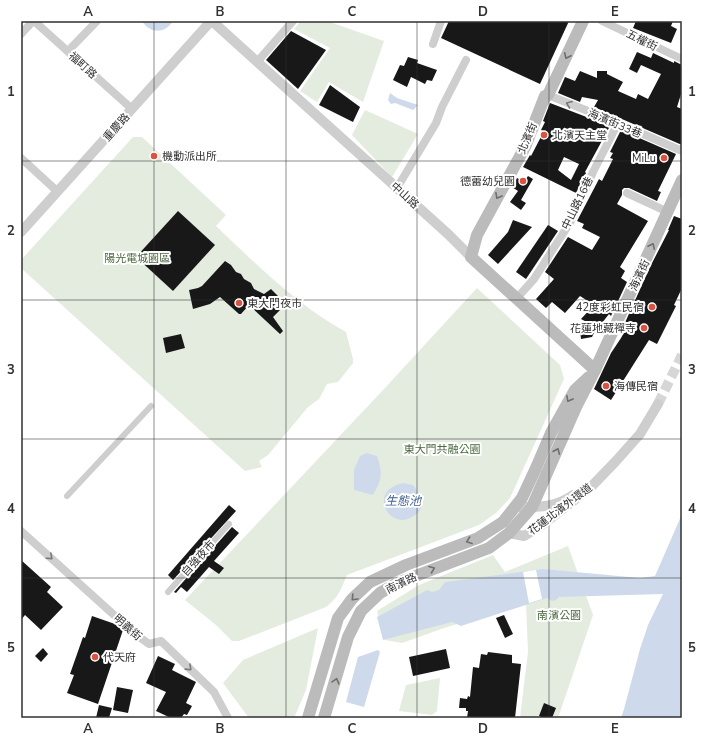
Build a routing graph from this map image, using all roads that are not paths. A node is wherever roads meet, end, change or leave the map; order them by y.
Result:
1 (34, 21) edge
2 (97, 21) edge
3 (211, 21) edge
4 (293, 21) edge
5 (442, 21) edge
6 (583, 21) edge
7 (602, 21) edge
8 (21, 34) edge
9 (433, 44) dead end
10 (68, 51) junction
11 (682, 59) edge
12 (466, 60) dead end
13 (257, 62) junction
14 (548, 95) junction
15 (132, 109) junction
16 (618, 123) junction
17 (682, 151) edge
18 (21, 158) edge
19 (682, 180) edge
20 (397, 188) junction
21 (58, 192) junction
22 (627, 193) dead end
23 (668, 212) junction
24 (21, 232) edge
25 (471, 257) junction
26 (516, 299) junction
27 (595, 370) junction
28 (658, 404) tunnel mouth
29 (151, 406) dead end
30 (607, 471) junction
31 (67, 496) dead end
32 (534, 503) junction
33 (516, 507) junction
34 (229, 524) dead end
35 (21, 530) edge
36 (509, 533) junction
37 (168, 592) dead end
38 (228, 718) edge
39 (308, 718) edge
40 (324, 718) edge

1 - 8 street
1 - 10 street, 福町路
2 - 10 street
3 - 13 street, 中山路
3 - 15 street, 重慶路
4 - 13 street
5 - 9 street
6 -> 14 main road, 北濱街
7 - 11 street, 五權街
10 - 15 street, 福町路
12 - 20 street
13 - 20 street, 中山路
16 -> 14 street, 海濱街33巷
14 -> 25 main road, 北濱街
15 - 21 street, 重慶路
16 - 17 street, 海濱街33巷
16 - 26 street, 中山路16巷
18 - 21 street
19 - 23 main road, 海濱街
20 - 25 street, 中山路
21 - 24 street, 重慶路
22 - 23 street
27 -> 23 main road, 海濱街
25 - 26 main road, 中山路
26 - 27 main road, 中山路
32 -> 27 main road, 海濱街
27 -> 33 main road, 海濱街
28 - 30 street, 花蓮北濱外環道
29 - 31 street
30 - 32 street, 花蓮北濱外環道
30 - 36 street, 花蓮北濱外環道
32 - 33 street, 花蓮北濱外環道
32 - 36 main road, 南濱路
33 -> 39 main road, 南濱路
34 - 37 street, 自強夜市
35 -> 38 street, 明義街
40 -> 36 main road, 南濱路

